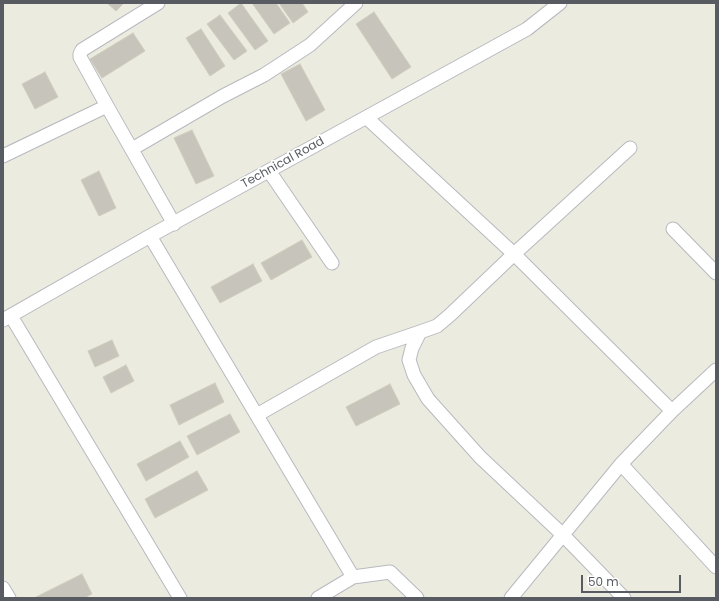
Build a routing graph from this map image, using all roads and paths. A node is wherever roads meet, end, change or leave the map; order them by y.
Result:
1 (158, 3) edge
2 (356, 3) edge
3 (560, 3) edge
4 (107, 106) junction
5 (368, 118) junction
6 (630, 148) dead end
7 (132, 149) junction
8 (3, 156) edge
9 (269, 171) junction
10 (174, 224) junction
11 (673, 229) dead end
12 (150, 236) junction
13 (514, 254) junction
14 (332, 263) dead end
15 (716, 273) edge
16 (7, 318) edge
17 (420, 332) junction
18 (716, 370) edge
19 (672, 411) junction
20 (257, 415) junction
21 (621, 464) junction
22 (563, 535) junction
23 (716, 567) edge
24 (353, 578) junction
25 (3, 588) edge
26 (10, 598) edge
27 (180, 598) edge
28 (318, 598) edge
29 (417, 598) edge
30 (511, 598) edge
31 (624, 598) edge

1 - 4 street
2 - 7 street
3 - 5 street, Technical Road
4 - 7 street
4 - 8 street
5 - 9 street, Technical Road
5 - 13 street
6 - 13 street
7 - 10 street
9 - 10 street, Technical Road
9 - 14 street
10 - 12 street, Technical Road
11 - 15 street
12 - 16 street, Technical Road
12 - 20 street
13 - 17 street
13 - 19 street
16 - 27 street
17 - 20 street
17 - 22 street
18 - 19 street
19 - 21 street
20 - 24 street
21 - 22 street
21 - 23 street
22 - 30 street
22 - 31 street
24 - 28 street
24 - 29 street
25 - 26 street

